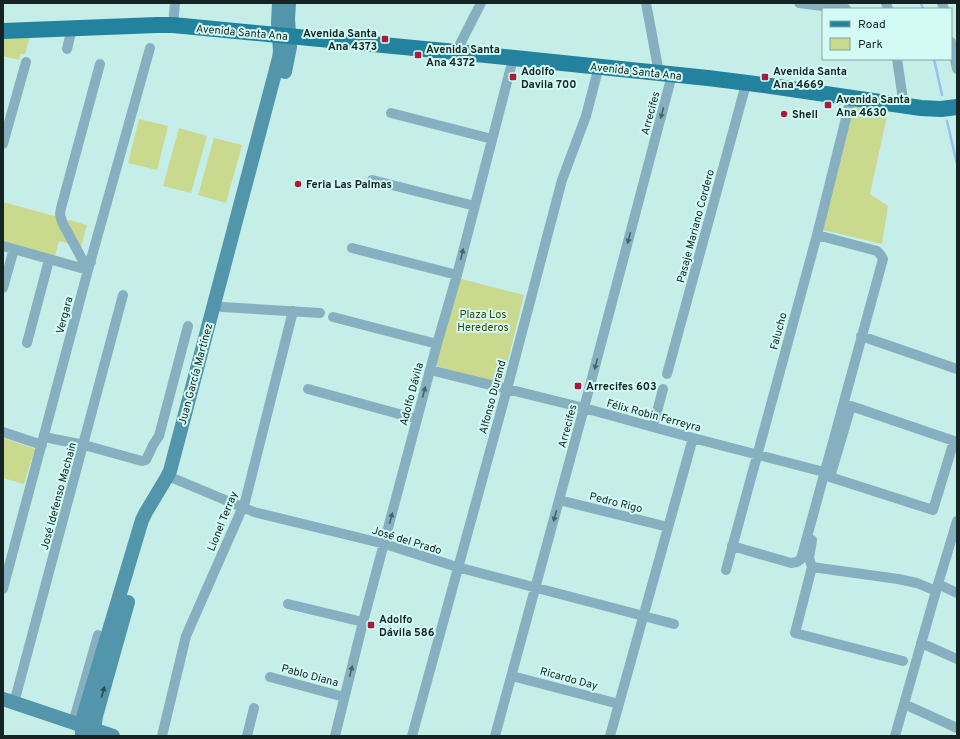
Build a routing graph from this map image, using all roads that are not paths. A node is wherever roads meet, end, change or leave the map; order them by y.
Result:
1 (175, 3) edge
2 (279, 3) edge
3 (289, 3) edge
4 (481, 3) edge
5 (646, 3) edge
6 (799, 3) edge
7 (838, 8) edge
8 (173, 25) junction
9 (72, 28) junction
10 (3, 31) edge
11 (284, 36) junction
12 (952, 46) edge
13 (150, 48) dead end
14 (67, 49) dead end
15 (456, 52) junction
16 (513, 59) junction
17 (897, 60) edge
18 (26, 62) dead end
19 (100, 64) dead end
20 (599, 66) junction
21 (957, 69) edge
22 (665, 74) junction
23 (746, 84) junction
24 (851, 98) junction
25 (904, 106) junction
26 (957, 107) edge
27 (391, 113) dead end
28 (492, 138) junction
29 (3, 144) edge
30 (372, 180) dead end
31 (475, 206) junction
32 (817, 235) junction
33 (3, 246) edge
34 (352, 248) dead end
35 (14, 249) junction
36 (49, 260) junction
37 (89, 266) junction
38 (457, 275) junction
39 (3, 288) edge
40 (123, 295) dead end
41 (222, 307) junction
42 (293, 311) junction
43 (320, 313) dead end
44 (333, 317) dead end
45 (188, 326) dead end
46 (861, 336) junction
47 (27, 343) dead end
48 (437, 344) junction
49 (957, 369) edge
50 (430, 370) junction
51 (667, 374) dead end
52 (308, 389) dead end
53 (507, 389) junction
54 (663, 389) dead end
55 (584, 408) junction
56 (417, 419) junction
57 (653, 427) junction
58 (3, 432) edge
59 (693, 438) junction
60 (43, 441) junction
61 (956, 441) edge
62 (84, 445) junction
63 (757, 455) junction
64 (827, 474) junction
65 (171, 478) junction
66 (559, 500) junction
67 (243, 508) junction
68 (957, 521) edge
69 (668, 527) junction
70 (384, 544) junction
71 (732, 546) junction
72 (812, 566) junction
73 (458, 567) junction
74 (726, 570) dead end
75 (535, 588) junction
76 (937, 588) junction
77 (3, 589) edge
78 (957, 593) edge
79 (288, 604) dead end
80 (644, 616) junction
81 (364, 622) junction
82 (674, 624) dead end
83 (98, 635) dead end
84 (921, 643) junction
85 (957, 659) edge
86 (902, 661) dead end
87 (270, 676) dead end
88 (512, 676) junction
89 (344, 697) junction
90 (9, 701) edge
91 (619, 704) junction
92 (904, 704) junction
93 (254, 708) dead end
94 (957, 728) edge
95 (85, 730) edge
96 (113, 736) edge
97 (162, 736) edge
98 (247, 736) edge
99 (335, 736) edge
100 (412, 736) edge
101 (495, 736) edge
102 (610, 736) edge
103 (895, 736) edge

1 - 8 street
2 - 11 main road, Juan García Martínez
3 - 11 main road, Juan García Martínez
4 - 15 street
5 - 22 street
6 - 7 street
8 - 9 main road, Avenida Santa Ana
8 - 11 main road, Avenida Santa Ana
9 - 10 main road, Avenida Santa Ana
9 - 14 street
11 - 15 main road, Avenida Santa Ana
11 - 41 main road, Juan García Martínez
11 - 65 main road, Juan García Martínez
12 - 21 street
13 - 37 street, Vergara
15 - 16 main road, Avenida Santa Ana
16 - 20 main road, Avenida Santa Ana
16 - 28 street, Adolfo Dávila
17 - 25 street
18 - 29 street
19 - 37 street
20 - 22 main road, Avenida Santa Ana
20 - 53 street, Alfonso Durand
22 - 23 main road, Avenida Santa Ana
22 -> 55 street, Arrecifes
23 - 24 main road, Avenida Santa Ana
23 - 51 street, Pasaje Mariano Cordero
24 - 25 main road, Avenida Santa Ana
24 - 32 street, Falucho
25 - 26 main road, Avenida Santa Ana
27 - 28 street
28 - 31 street, Adolfo Dávila
30 - 31 street
38 -> 31 street, Adolfo Dávila
32 - 46 street
32 - 63 street, Falucho
33 - 35 street
34 - 38 street
35 - 36 street
35 - 39 street
36 - 37 street
36 - 47 street
37 - 60 street, Vergara
38 - 48 street, Adolfo Dávila
40 - 62 street, José Idefenso Machain
41 - 42 street
41 - 65 main road, Juan García Martínez
42 - 43 street
42 - 67 street, Lionel Terray
44 - 48 street
45 - 62 street
46 - 49 street
46 - 64 street
48 - 50 street, Adolfo Dávila
50 - 53 street, Félix Robin Ferreyra
56 -> 50 street, Adolfo Dávila
52 - 56 street
53 - 55 street, Félix Robin Ferreyra
53 - 73 street, Alfonso Durand
54 - 57 street
55 - 57 street, Félix Robin Ferreyra
55 - 66 street, Arrecifes
70 -> 56 street, Adolfo Dávila
57 - 59 street, Félix Robin Ferreyra
58 - 60 street
59 - 63 street, Félix Robin Ferreyra
59 - 69 street
60 - 62 street
60 - 77 street, Vergara
61 - 64 street
61 - 64 street, Félix Robin Ferreyra
62 - 90 street, José Idefenso Machain
63 - 64 street, Félix Robin Ferreyra
63 - 71 street, Falucho
64 - 71 street
64 - 72 street
65 - 67 street, José del Prado
65 - 95 main road, Juan García Martínez
66 - 69 street, Pedro Rigo
66 -> 75 street, Arrecifes
67 - 70 street, José del Prado
67 - 97 street, Lionel Terray
68 - 76 street
69 - 80 street
70 - 73 street, José del Prado
70 - 81 street, Adolfo Dávila
71 - 74 street, Falucho
72 - 76 street
72 - 86 street
73 - 75 street, José del Prado
73 - 100 street, Alfonso Durand
75 - 80 street, José del Prado
75 - 88 street, Arrecifes
76 - 78 street
76 - 84 street
79 - 81 street
80 - 82 street, José del Prado
80 - 91 street
89 -> 81 street, Adolfo Dávila
83 - 95 street
84 - 85 street
84 - 92 street
87 - 89 street, Pablo Diana
88 - 91 street, Ricardo Day
88 - 101 street, Arrecifes
89 - 99 street, Adolfo Dávila
90 - 95 main road
91 - 102 street
92 - 94 street
92 - 103 street
93 - 98 street
95 - 96 main road

